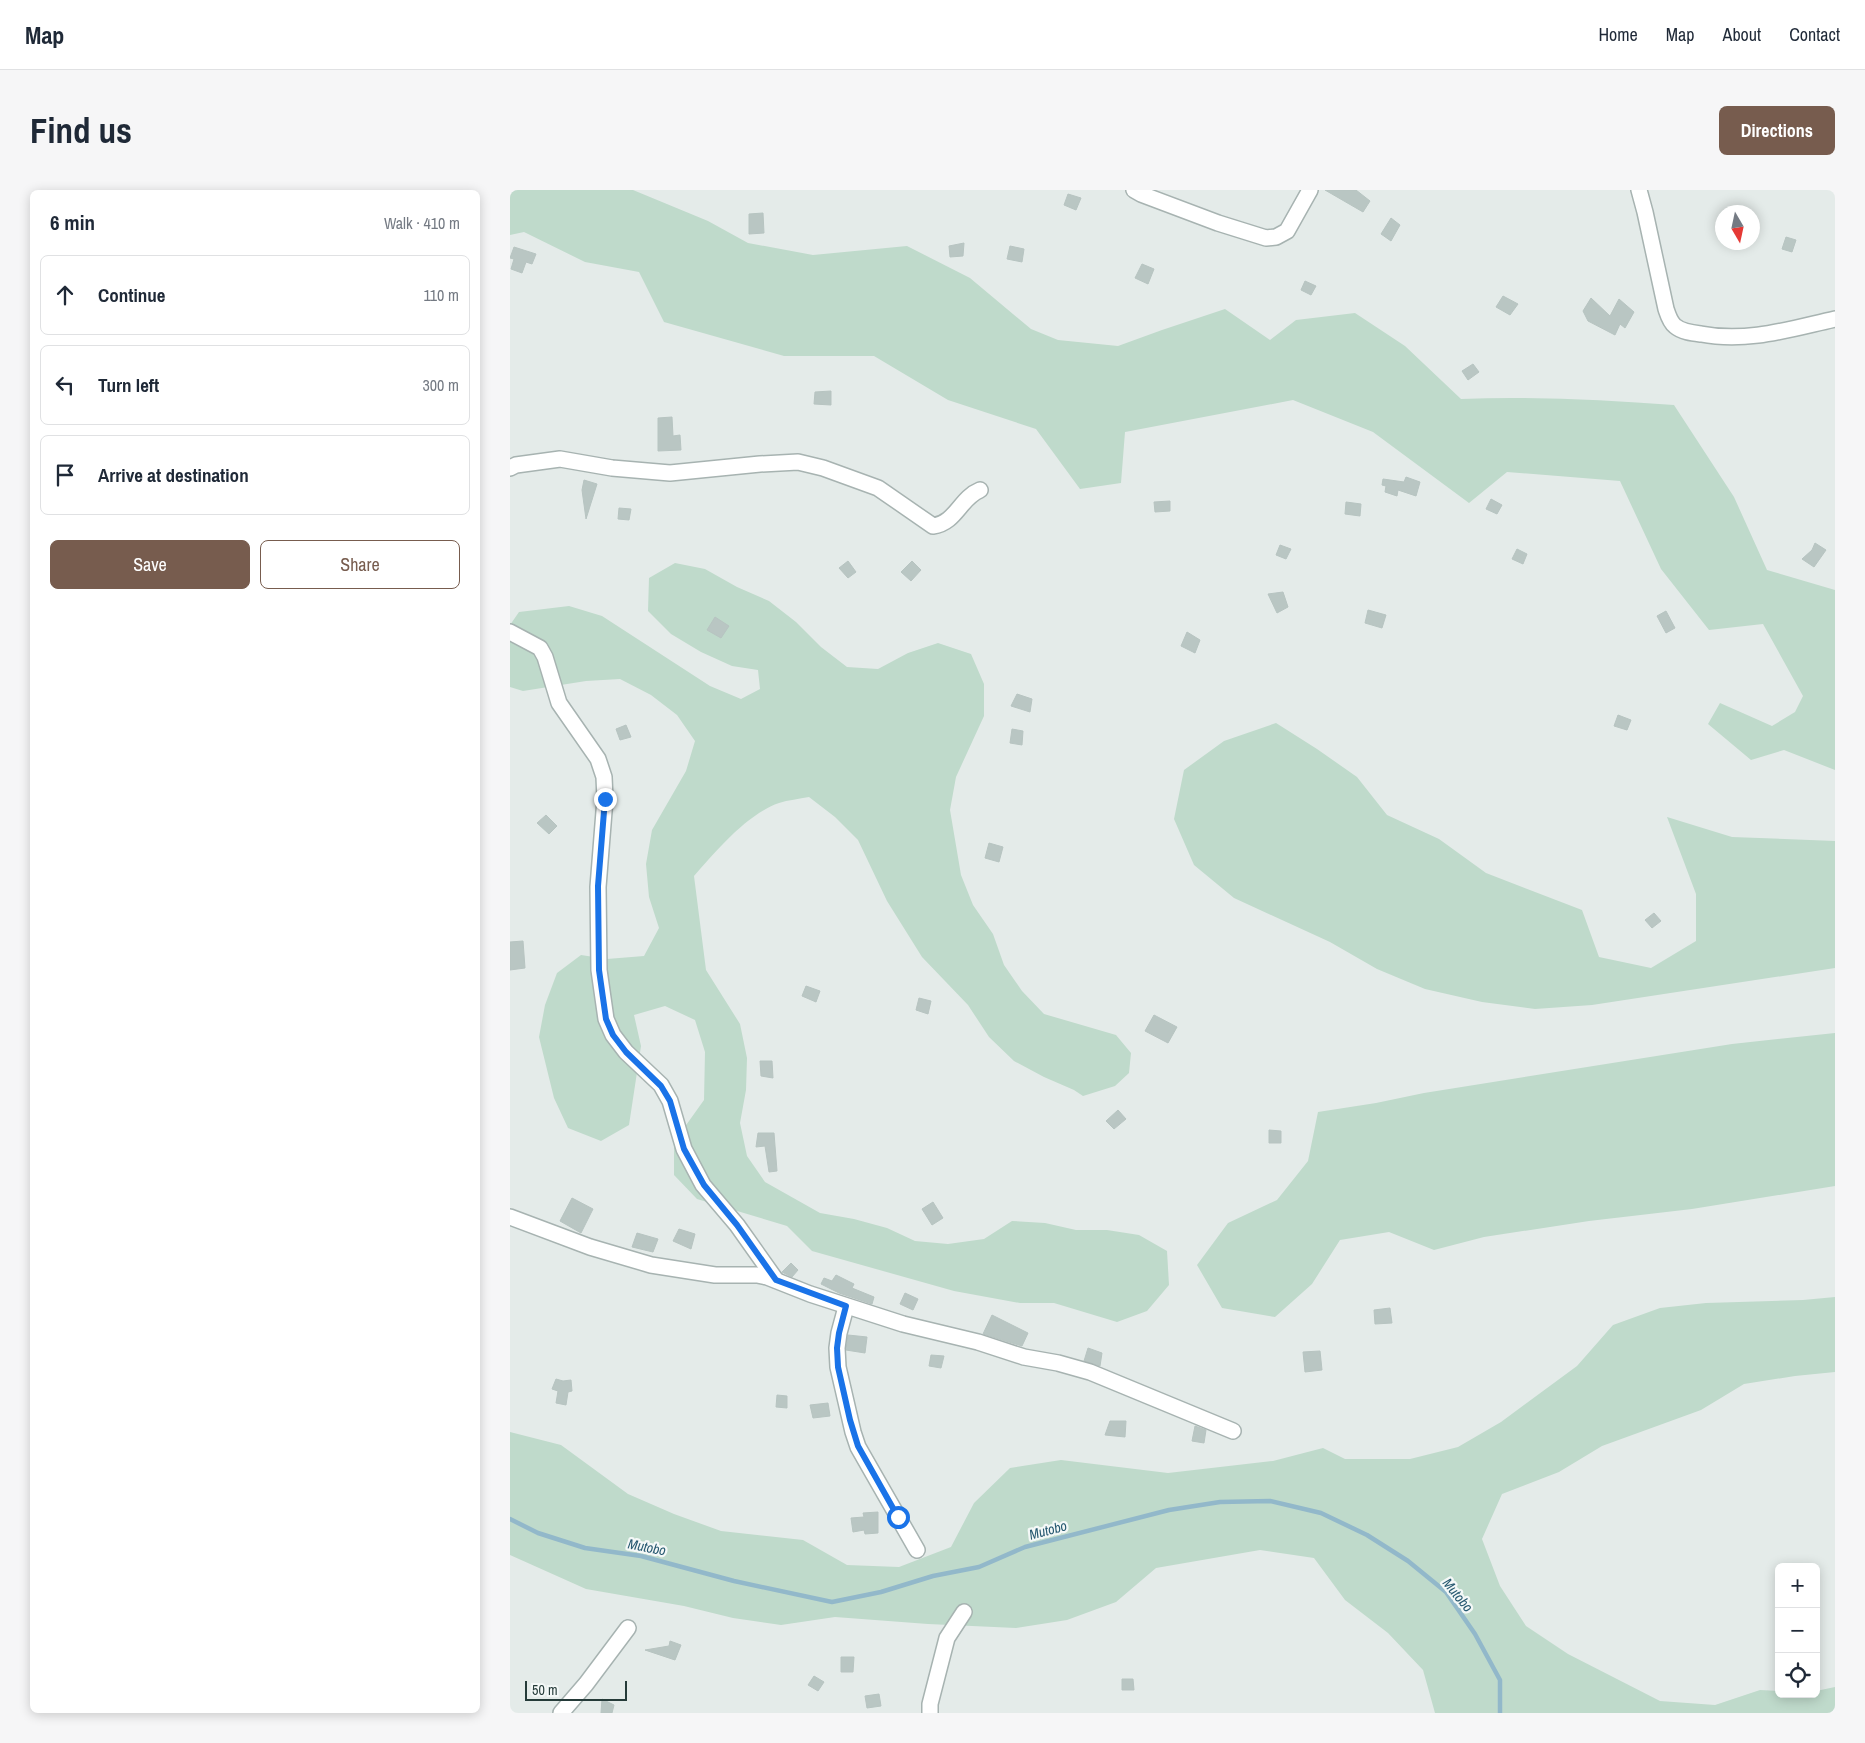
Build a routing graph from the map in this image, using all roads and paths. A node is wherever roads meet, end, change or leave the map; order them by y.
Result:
1 (1134, 190) edge
2 (1310, 190) edge
3 (1639, 190) edge
4 (1835, 320) edge
5 (510, 468) edge
6 (980, 490) dead end
7 (510, 632) edge
8 (510, 1217) edge
9 (776, 1280) junction
10 (846, 1306) junction
11 (1233, 1431) dead end
12 (917, 1550) dead end
13 (964, 1612) dead end
14 (628, 1628) dead end
15 (561, 1713) edge
16 (930, 1713) edge

1 - 2 street
3 - 4 street
5 - 6 street
7 - 9 street
8 - 9 street
9 - 10 street
10 - 11 street
10 - 12 street
13 - 16 street
14 - 15 street

